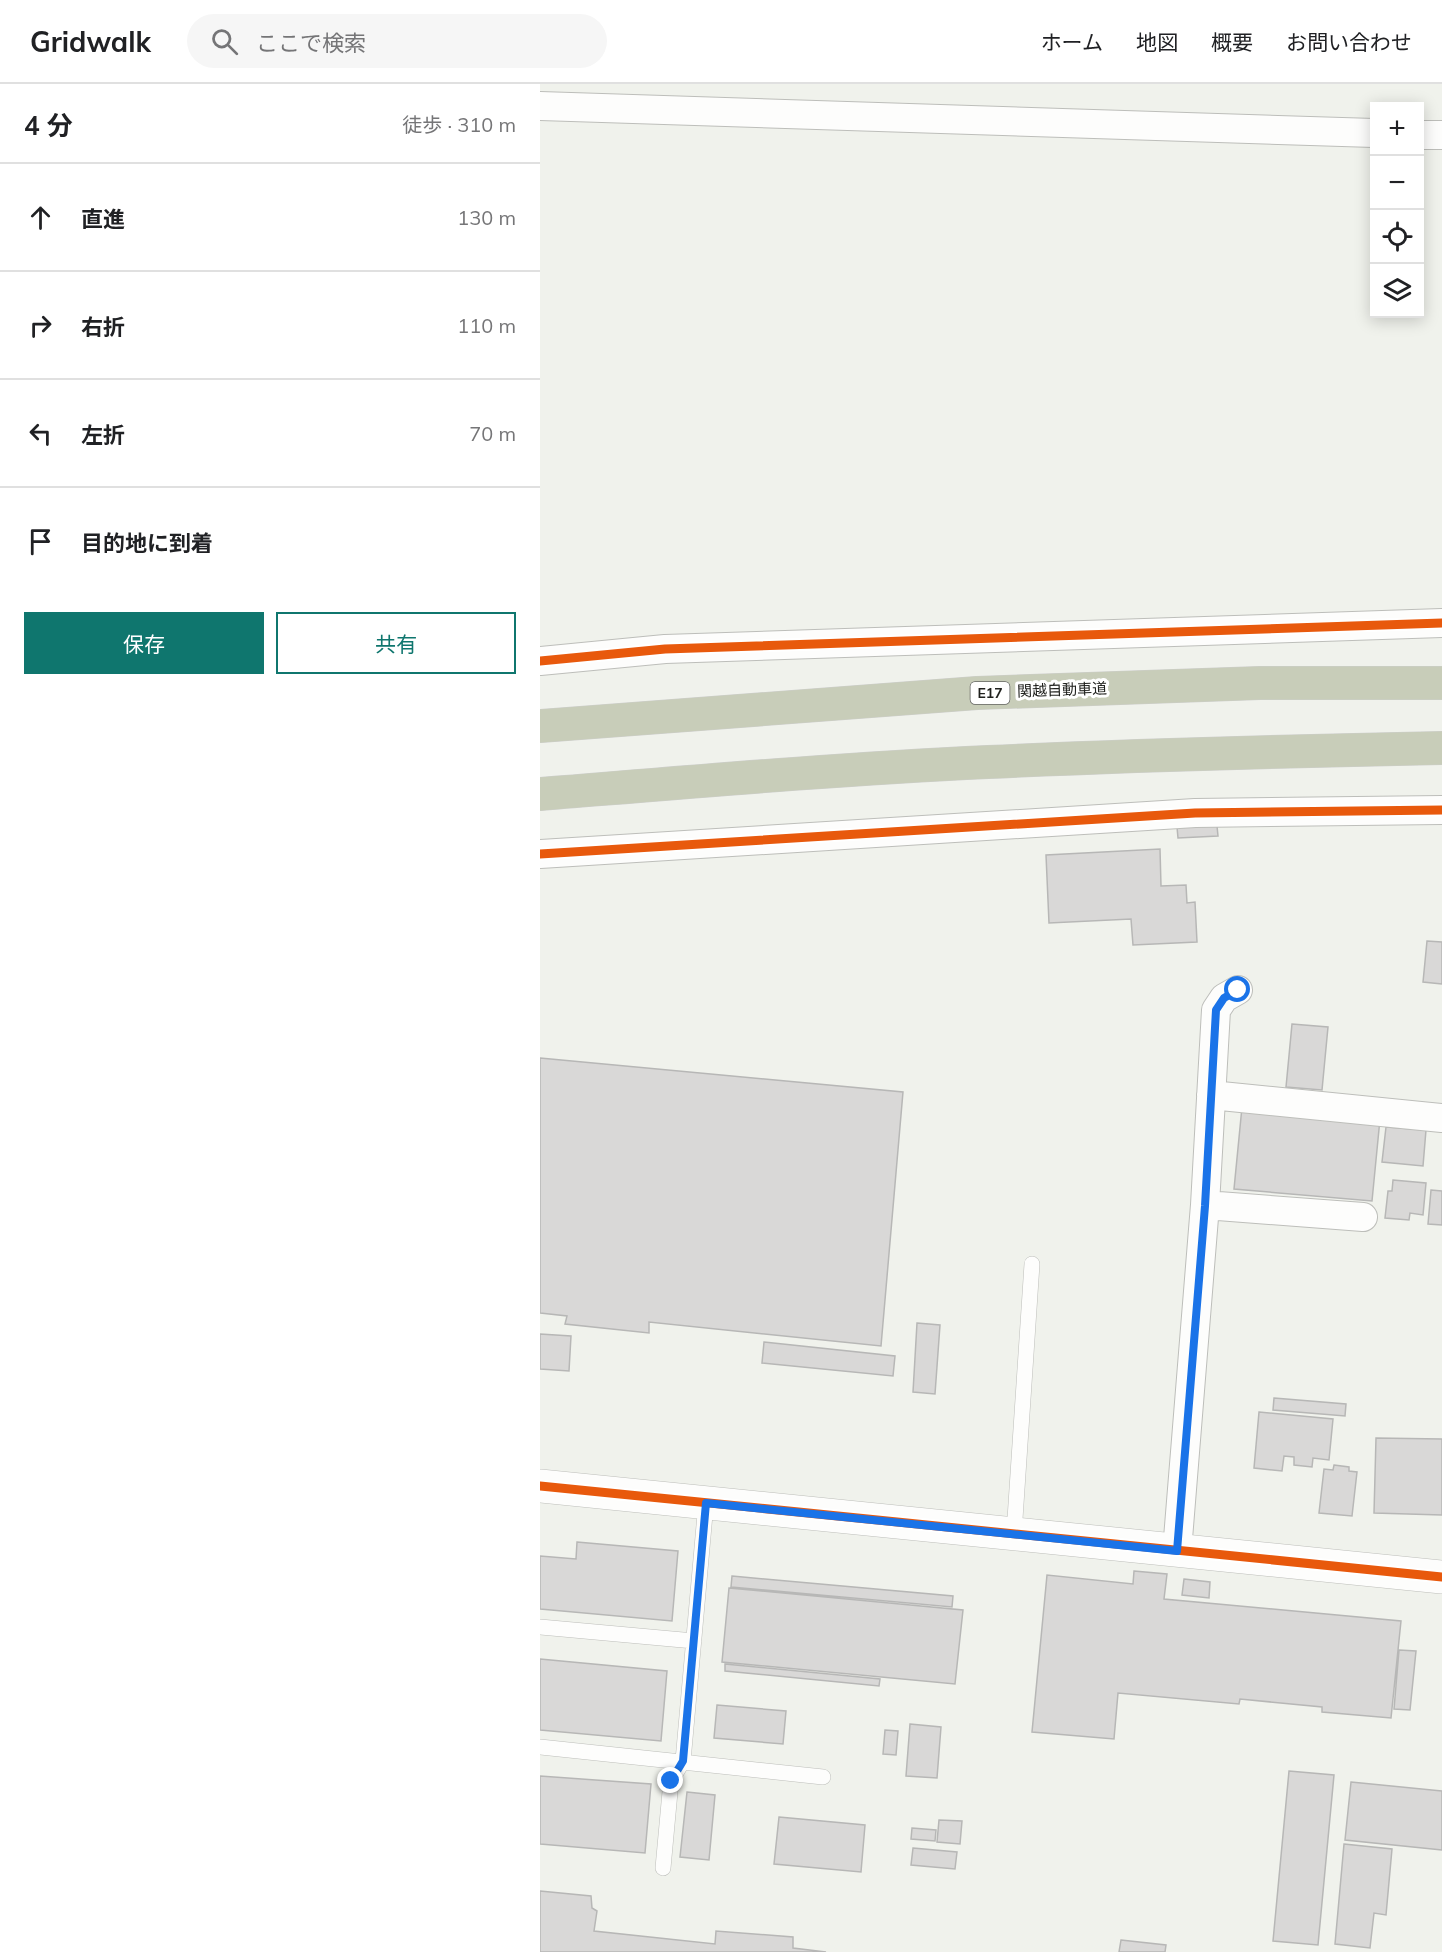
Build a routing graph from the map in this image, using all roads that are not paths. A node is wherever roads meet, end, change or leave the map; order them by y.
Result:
1 (540, 106) edge
2 (1370, 133) edge
3 (1424, 135) edge
4 (1442, 135) edge
5 (1442, 623) edge
6 (540, 661) edge
7 (1442, 683) edge
8 (540, 726) edge
9 (1442, 748) edge
10 (540, 794) edge
11 (1442, 810) edge
12 (540, 854) edge
13 (1238, 990) dead end
14 (1211, 1095) junction
15 (1442, 1118) edge
16 (1205, 1206) junction
17 (1363, 1217) dead end
18 (1032, 1264) dead end
19 (540, 1486) edge
20 (706, 1503) junction
21 (1014, 1534) junction
22 (1177, 1551) junction
23 (1442, 1577) edge
24 (540, 1627) edge
25 (694, 1641) junction
26 (540, 1747) edge
27 (683, 1761) junction
28 (823, 1777) dead end
29 (663, 1868) dead end

1 - 2 street
3 - 4 street
5 - 6 street
7 - 8 highway, 関越自動車道 / E17
9 - 10 highway
11 - 12 street
13 - 14 street
14 - 15 street
14 - 16 street
16 - 17 street
16 - 22 street
18 - 21 lane
19 - 20 street
20 - 21 street
20 - 25 lane
21 - 22 street
22 - 23 street
24 - 25 lane
25 - 27 lane
26 - 27 lane
27 - 28 lane
27 - 29 lane

